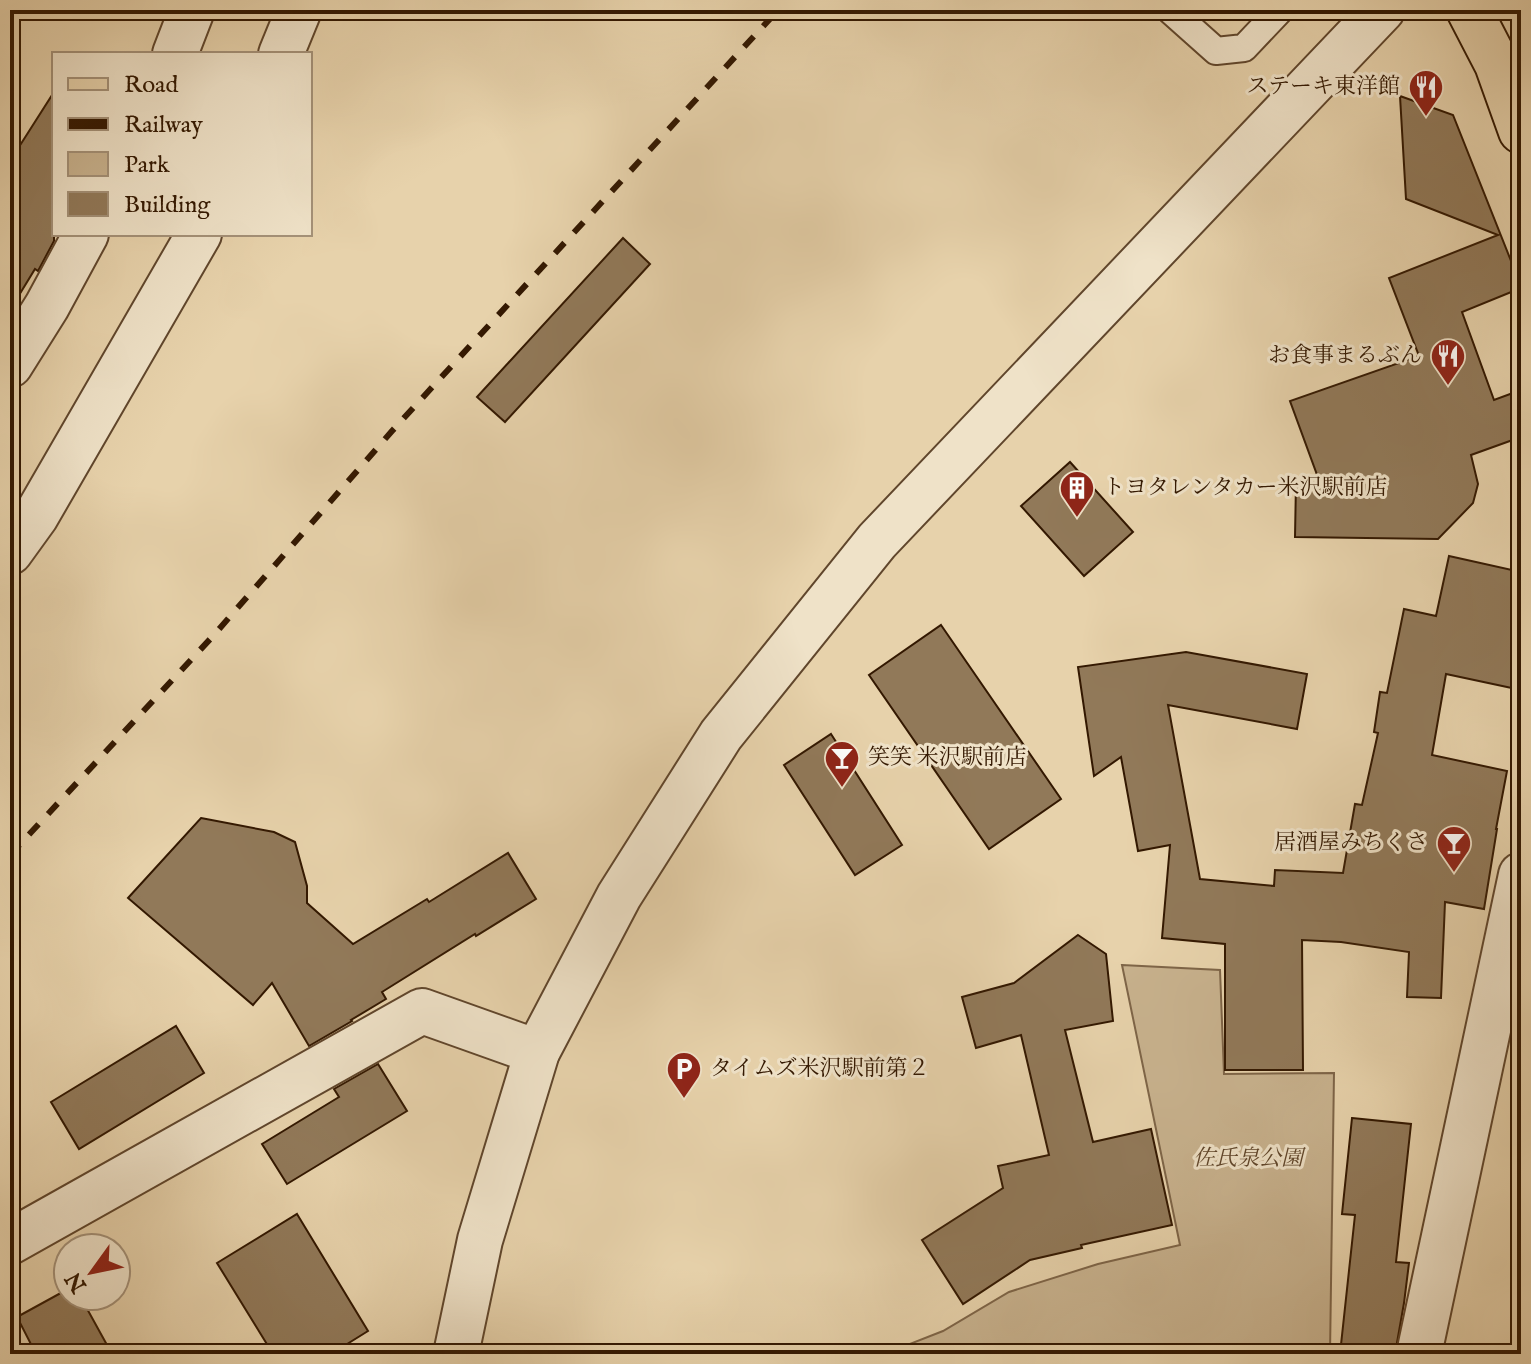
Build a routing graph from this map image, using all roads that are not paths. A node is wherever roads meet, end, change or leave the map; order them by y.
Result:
1 (192, 10) edge
2 (299, 10) edge
3 (1170, 10) edge
4 (1280, 10) edge
5 (1382, 10) edge
6 (1469, 10) edge
7 (176, 52) edge
8 (282, 52) edge
9 (1521, 131) edge
10 (85, 236) edge
11 (198, 236) edge
12 (10, 365) edge
13 (10, 552) edge
14 (1521, 875) edge
15 (537, 1052) junction
16 (10, 1242) edge
17 (456, 1354) edge
18 (1419, 1354) edge

1 - 7 street
2 - 8 street
3 - 4 lane
5 - 15 street
6 - 9 main road
10 - 12 street
11 - 13 street
14 - 18 street
15 - 16 street
15 - 17 street

